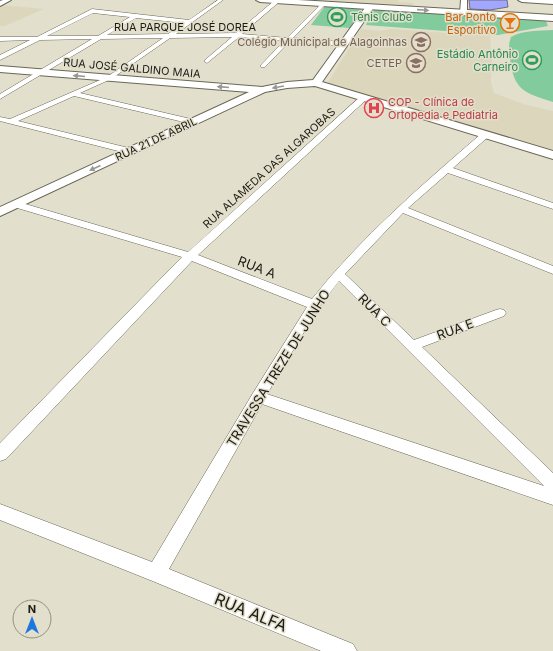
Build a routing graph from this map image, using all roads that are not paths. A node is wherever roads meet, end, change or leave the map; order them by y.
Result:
1 (8, 0) edge
2 (221, 0) edge
3 (260, 0) edge
4 (464, 0) edge
5 (522, 0) edge
6 (277, 1) junction
7 (303, 1) edge
8 (553, 2) edge
9 (0, 4) edge
10 (323, 4) junction
11 (370, 7) junction
12 (464, 13) junction
13 (135, 16) junction
14 (553, 18) edge
15 (191, 22) junction
16 (236, 35) junction
17 (170, 36) junction
18 (98, 37) junction
19 (38, 38) junction
20 (0, 39) edge
21 (290, 40) junction
22 (344, 44) junction
23 (0, 58) edge
24 (207, 62) dead end
25 (263, 66) dead end
26 (0, 69) edge
27 (41, 72) junction
28 (109, 78) junction
29 (316, 82) junction
30 (262, 90) junction
31 (74, 94) junction
32 (0, 97) edge
33 (364, 98) junction
34 (0, 119) edge
35 (10, 122) junction
36 (192, 122) junction
37 (485, 135) junction
38 (130, 151) junction
39 (553, 155) edge
40 (446, 169) junction
41 (18, 204) junction
42 (553, 206) edge
43 (401, 209) junction
44 (0, 212) edge
45 (190, 256) junction
46 (553, 270) edge
47 (338, 274) junction
48 (314, 305) junction
49 (500, 313) dead end
50 (411, 346) junction
51 (258, 397) junction
52 (0, 454) edge
53 (553, 484) edge
54 (553, 497) edge
55 (0, 512) edge
56 (156, 573) junction
57 (346, 651) edge

1 - 9 street
2 - 15 street
3 - 6 main road
4 - 12 street
5 - 8 main road
6 - 7 main road
6 - 16 street
7 - 10 main road
10 - 11 main road
10 - 21 street
11 -> 12 main road
11 - 22 street
12 - 14 main road
13 - 15 street, RUA PARQUE JOSÉ DOREA
13 - 18 street, RUA PARQUE JOSÉ DOREA
13 - 19 street, RUA PARQUE JOSÉ DOREA
15 - 17 street
16 - 17 street, RUA PARQUE JOSÉ DOREA
16 - 21 street, RUA PARQUE JOSÉ DOREA
16 - 24 street
17 - 18 street, RUA PARQUE JOSÉ DOREA
17 - 28 street
18 - 19 street, RUA PARQUE JOSÉ DOREA
18 - 27 street
19 - 20 street, RUA PARQUE JOSÉ DOREA
19 - 23 street
21 - 22 street, RUA PARQUE JOSÉ DOREA
21 - 25 street
22 - 29 street
26 - 27 street, RUA JOSÉ GALDINO MAIA
28 -> 27 street, RUA JOSÉ GALDINO MAIA
27 - 32 street
30 -> 28 street, RUA JOSÉ GALDINO MAIA
28 - 31 street
29 -> 30 street, RUA 21 DE ABRIL
29 - 33 street
30 - 36 street, RUA 21 DE ABRIL
31 - 35 street
31 - 36 street
33 - 37 street
33 - 45 street, RUA ALAMEDA DAS ALGAROBAS
34 - 35 street
35 - 38 street
36 - 38 street, RUA 21 DE ABRIL
37 - 39 street
37 - 40 street, TRAVESSA TREZE DE JUNHO
38 -> 41 street, RUA 21 DE ABRIL
40 - 42 street
40 - 43 street, TRAVESSA TREZE DE JUNHO
41 - 44 street, RUA 21 DE ABRIL
41 - 45 street, RUA A
43 - 46 street
43 - 47 street, TRAVESSA TREZE DE JUNHO
45 - 48 street, RUA A
45 - 52 street, RUA ALAMEDA DAS ALGAROBAS
47 - 48 street, TRAVESSA TREZE DE JUNHO
47 - 50 street, RUA C
48 - 51 street, TRAVESSA TREZE DE JUNHO
49 - 50 street, RUA E
50 - 53 street, RUA C
51 - 54 street
51 - 56 street, TRAVESSA TREZE DE JUNHO
55 - 56 street, RUA ALFA
56 - 57 street, RUA ALFA

